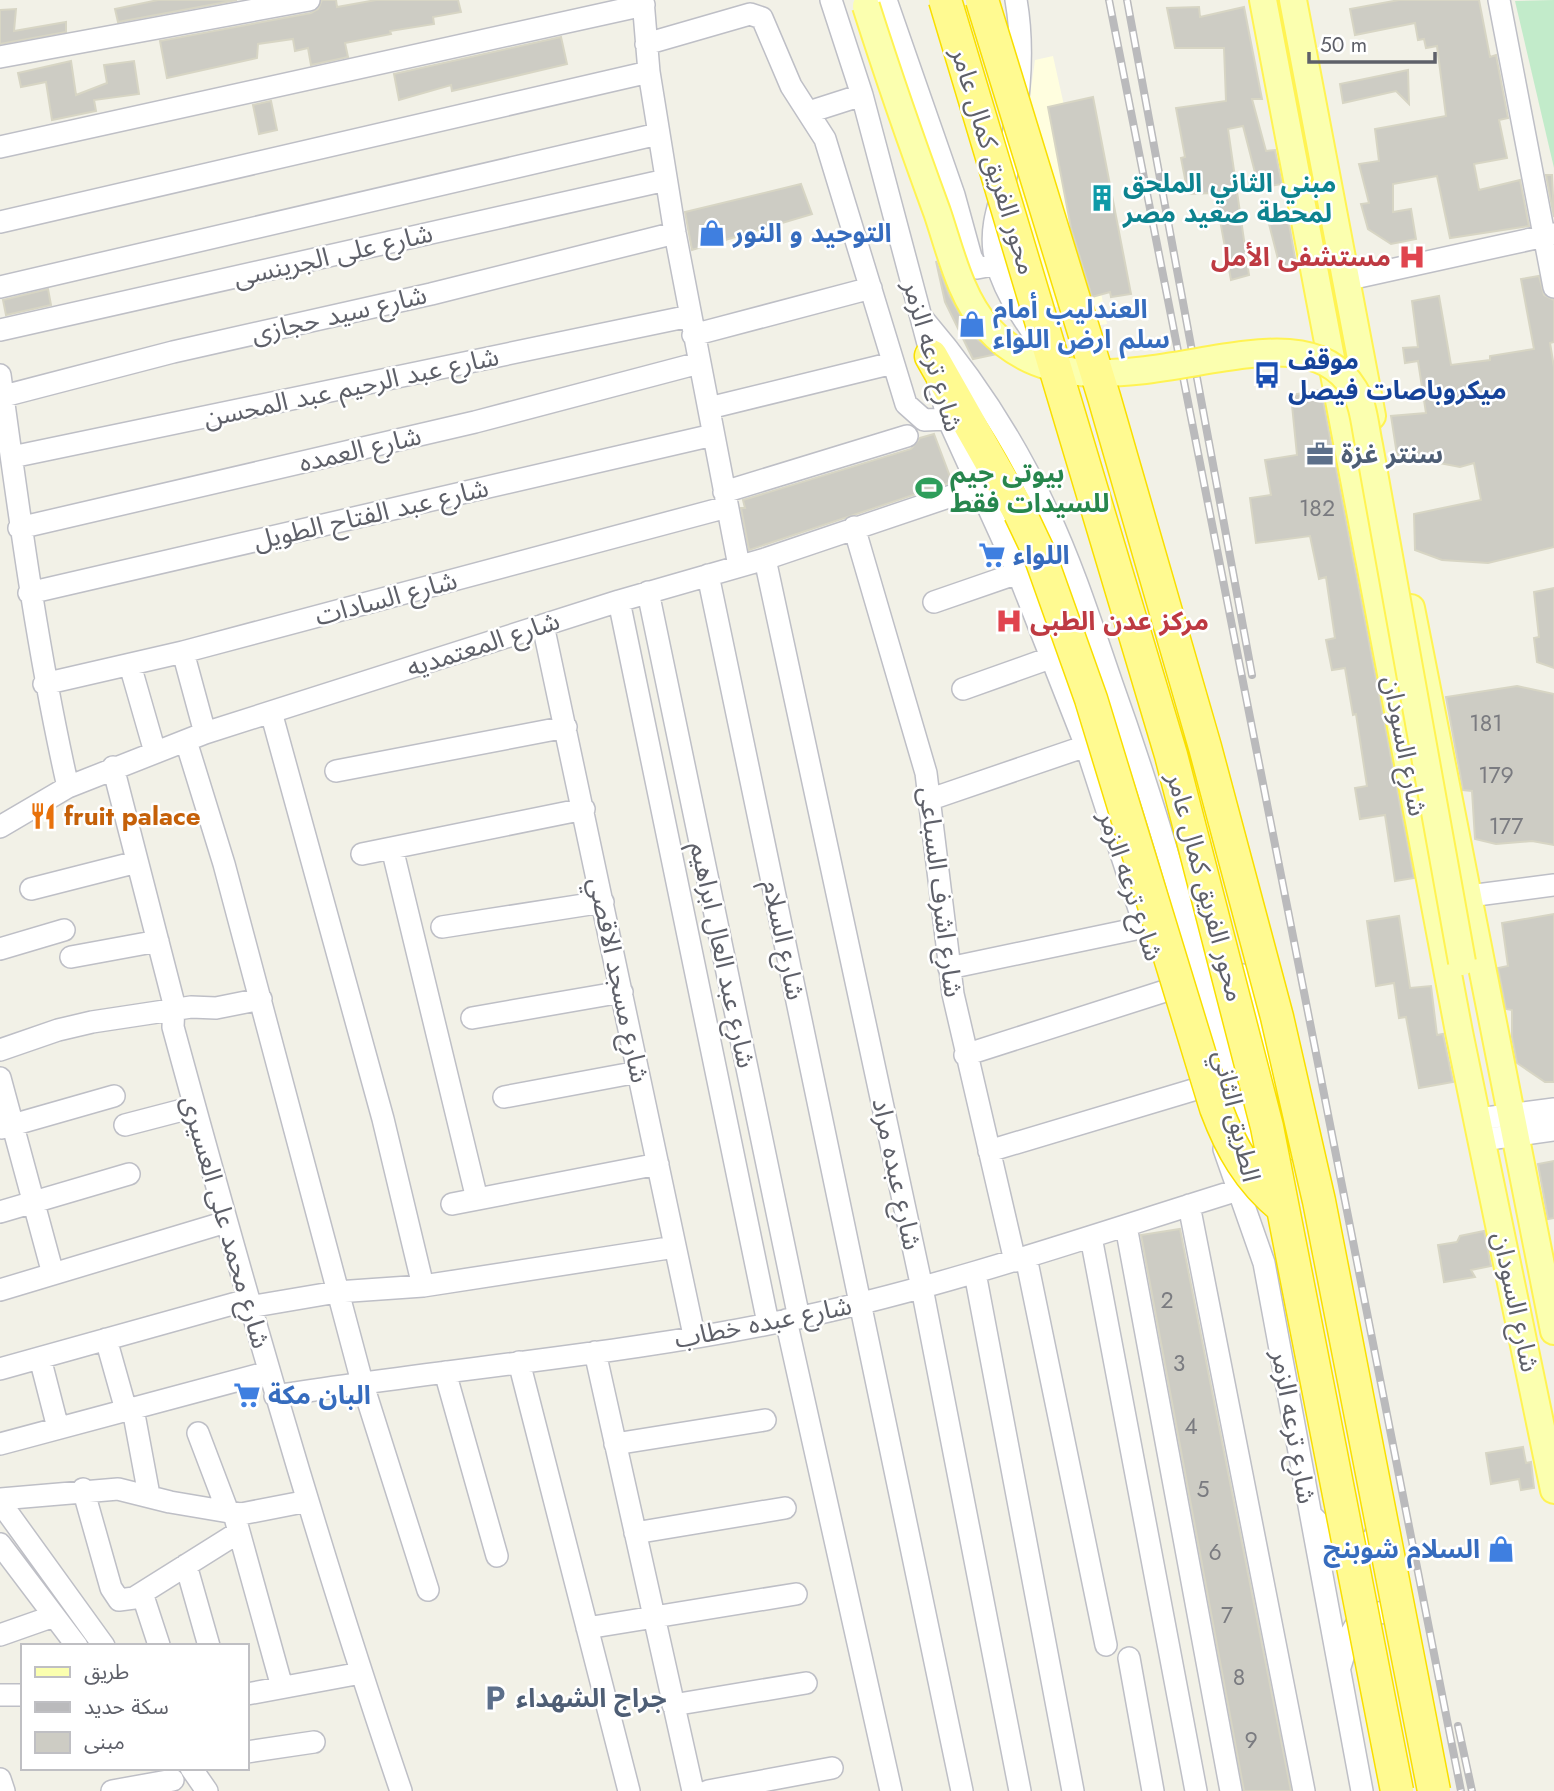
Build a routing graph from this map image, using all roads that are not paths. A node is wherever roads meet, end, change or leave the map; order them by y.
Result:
1 (309, 0) edge
2 (831, 0) edge
3 (945, 0) edge
4 (982, 0) edge
5 (1016, 0) edge
6 (1264, 0) edge
7 (1293, 0) edge
8 (1499, 0) edge
9 (643, 2) edge
10 (872, 2) edge
11 (646, 44) junction
12 (0, 57) edge
13 (649, 72) junction
14 (862, 95) junction
15 (813, 118) junction
16 (658, 135) junction
17 (0, 148) edge
18 (666, 180) junction
19 (0, 222) edge
20 (675, 233) junction
21 (1549, 235) edge
22 (996, 256) junction
23 (1345, 280) junction
24 (1554, 287) edge
25 (0, 288) edge
26 (871, 288) junction
27 (923, 318) junction
28 (691, 325) junction
29 (0, 330) edge
30 (931, 355) junction
31 (699, 363) junction
32 (893, 363) junction
33 (0, 375) edge
34 (1, 397) edge
35 (709, 408) junction
36 (946, 412) junction
37 (713, 435) junction
38 (907, 436) dead end
39 (8, 465) edge
40 (978, 487) junction
41 (726, 500) junction
42 (854, 527) junction
43 (19, 528) junction
44 (765, 559) junction
45 (739, 566) junction
46 (1018, 573) junction
47 (708, 575) junction
48 (29, 593) junction
49 (648, 593) junction
50 (619, 601) junction
51 (934, 602) dead end
52 (543, 625) junction
53 (183, 652) junction
54 (1050, 658) junction
55 (130, 665) junction
56 (44, 684) junction
57 (962, 689) dead end
58 (271, 712) junction
59 (566, 727) junction
60 (195, 737) junction
61 (1086, 746) junction
62 (155, 752) junction
63 (113, 767) junction
64 (337, 771) dead end
65 (68, 787) junction
66 (931, 799) junction
67 (584, 809) junction
68 (0, 827) edge
69 (392, 848) junction
70 (362, 855) dead end
71 (137, 862) junction
72 (1554, 885) edge
73 (30, 889) dead end
74 (1469, 896) junction
75 (603, 902) junction
76 (442, 927) dead end
77 (1145, 927) junction
78 (64, 930) dead end
79 (158, 941) junction
80 (0, 948) edge
81 (72, 957) dead end
82 (949, 968) junction
83 (1165, 991) junction
84 (622, 992) junction
85 (261, 999) junction
86 (174, 1010) junction
87 (472, 1018) dead end
88 (1459, 1032) junction
89 (0, 1050) edge
90 (965, 1055) junction
91 (638, 1072) junction
92 (0, 1078) edge
93 (1203, 1087) junction
94 (114, 1096) dead end
95 (504, 1097) dead end
96 (194, 1107) junction
97 (1554, 1109) edge
98 (125, 1125) dead end
99 (1514, 1125) junction
100 (6, 1127) edge
101 (1480, 1130) junction
102 (1554, 1130) edge
103 (989, 1151) junction
104 (657, 1164) junction
105 (129, 1174) dead end
106 (1238, 1191) junction
107 (477, 1199) junction
108 (33, 1202) junction
109 (452, 1204) dead end
110 (1189, 1205) junction
111 (1282, 1207) junction
112 (0, 1212) edge
113 (226, 1222) junction
114 (1126, 1226) junction
115 (1091, 1237) junction
116 (675, 1247) junction
117 (1020, 1259) junction
118 (1264, 1263) junction
119 (975, 1273) junction
120 (53, 1274) junction
121 (423, 1286) junction
122 (922, 1288) junction
123 (0, 1290) edge
124 (337, 1292) junction
125 (248, 1303) junction
126 (860, 1304) junction
127 (784, 1321) junction
128 (1554, 1331) edge
129 (694, 1335) junction
130 (106, 1339) junction
131 (595, 1352) junction
132 (40, 1358) junction
133 (519, 1362) junction
134 (0, 1368) edge
135 (445, 1372) junction
136 (269, 1373) junction
137 (362, 1382) junction
138 (275, 1396) junction
139 (129, 1409) junction
140 (765, 1420) dead end
141 (58, 1428) junction
142 (198, 1433) dead end
143 (0, 1444) edge
144 (615, 1444) junction
145 (83, 1489) junction
146 (1554, 1490) edge
147 (149, 1495) junction
148 (0, 1501) edge
149 (308, 1501) junction
150 (1388, 1502) junction
151 (785, 1508) dead end
152 (1311, 1515) junction
153 (234, 1519) junction
154 (19, 1527) junction
155 (635, 1533) junction
156 (0, 1544) edge
157 (498, 1556) dead end
158 (186, 1565) junction
159 (9, 1570) edge
160 (428, 1590) dead end
161 (142, 1593) junction
162 (796, 1594) dead end
163 (54, 1616) junction
164 (654, 1618) junction
165 (587, 1628) junction
166 (0, 1635) edge
167 (1417, 1643) junction
168 (75, 1644) edge
169 (103, 1644) edge
170 (159, 1644) edge
171 (208, 1644) edge
172 (1105, 1645) dead end
173 (1129, 1658) dead end
174 (1339, 1669) junction
175 (361, 1673) junction
176 (806, 1683) dead end
177 (282, 1687) junction
178 (248, 1694) edge
179 (0, 1695) edge
180 (21, 1695) edge
181 (673, 1705) junction
182 (314, 1742) dead end
183 (248, 1752) edge
184 (832, 1768) dead end
185 (192, 1770) edge
186 (0, 1779) edge
187 (173, 1780) edge
188 (4, 1791) edge
189 (111, 1791) edge
190 (207, 1791) edge
191 (401, 1791) edge
192 (629, 1791) edge
193 (692, 1791) edge
194 (708, 1791) edge
195 (891, 1791) edge
196 (962, 1791) edge
197 (1020, 1791) edge
198 (1073, 1791) edge
199 (1153, 1791) edge
200 (1196, 1791) edge
201 (1231, 1791) edge
202 (1304, 1791) edge
203 (1362, 1791) edge
204 (1397, 1791) edge
205 (1434, 1791) edge
206 (1446, 1791) edge

1 - 12 street
2 - 14 street, شارع ترعه الزمر
3 - 111 highway, محور الفريق كمال عامر, bridge
4 - 205 highway, محور الفريق كمال عامر, bridge
5 - 22 street
6 - 88 main road, شارع السودان
7 - 23 main road, شارع السودان
8 - 21 street
9 - 11 street
9 - 17 street
10 - 22 street
10 - 88 main road, bridge
11 - 13 street
11 - 15 street
13 - 16 street
13 - 19 street
14 - 15 street
14 - 27 street, شارع ترعه الزمر
15 - 26 street
16 - 18 street
16 - 25 street
18 - 20 street
18 - 29 street, شارع على الجرينسى
20 - 28 street
20 - 34 street, شارع سيد حجازى
21 - 23 street
21 - 24 street
22 - 150 street
23 - 74 main road, شارع السودان
26 - 28 street, شارع عبد الرحيم عبد المحسن
26 - 32 street
27 - 30 street, شارع ترعه الزمر
27 - 118 street, الطريق الثاني
28 - 31 street
28 - 39 street, شارع عبد الرحيم عبد المحسن
30 - 36 street, شارع ترعه الزمر
30 - 111 highway, bridge
31 - 35 street
31 - 43 street, شارع العمده
32 - 35 street
32 - 36 street
33 - 34 street
34 - 39 street
35 - 37 street
36 - 40 street, شارع ترعه الزمر
37 - 41 street
37 - 48 street, شارع عبد الفتاح الطويل
38 - 41 street, شارع السادات
39 - 43 street
40 - 42 street, شارع المعتمديه
40 - 46 street, شارع ترعه الزمر
41 - 45 street
41 - 53 street, شارع السادات
42 - 44 street, شارع المعتمديه
42 - 66 street, شارع اشرف السباعى
43 - 48 street
44 - 45 street, شارع المعتمديه
44 - 122 street, شارع عبده مراد
45 - 47 street, شارع المعتمديه
46 - 51 street
46 - 54 street, شارع ترعه الزمر
47 - 49 street, شارع المعتمديه
47 - 126 street, شارع السلام
48 - 56 street
49 - 50 street, شارع المعتمديه
49 - 127 street, شارع عبد العال ابراهيم
50 - 52 street, شارع المعتمديه
50 - 127 street
52 - 58 street, شارع المعتمديه
52 - 59 street, شارع مسجد الاقصي
53 - 55 street, شارع السادات
53 - 60 street
54 - 57 street
54 - 61 street, شارع ترعه الزمر
55 - 56 street, شارع السادات
55 - 62 street
56 - 65 street
58 - 60 street, شارع المعتمديه
58 - 121 street
59 - 64 street
59 - 67 street, شارع مسجد الاقصي
60 - 62 street, شارع المعتمديه
60 - 85 street
61 - 66 street
61 - 77 street, شارع ترعه الزمر
62 - 63 street, شارع المعتمديه
63 - 65 street, شارع المعتمديه
63 - 71 street, شارع محمد على العسيرى
65 - 68 street, شارع المعتمديه
66 - 82 street, شارع اشرف السباعى
67 - 69 street
67 - 75 street, شارع مسجد الاقصي
69 - 70 street
69 - 107 street
71 - 73 street
71 - 79 street, شارع محمد على العسيرى
72 - 74 street
74 - 99 main road, شارع السودان
75 - 76 street
75 - 84 street, شارع مسجد الاقصي
77 - 82 street
77 - 83 street, شارع ترعه الزمر
78 - 80 street
79 - 81 street
79 - 86 street, شارع محمد على العسيرى
82 - 90 street, شارع اشرف السباعى
83 - 90 street
83 - 93 street, شارع ترعه الزمر
84 - 87 street
84 - 91 street, شارع مسجد الاقصي
85 - 86 street
85 - 124 street
86 - 89 street
86 - 96 street, شارع محمد على العسيرى
88 - 101 main road, شارع السودان
90 - 103 street, شارع اشرف السباعى
91 - 95 street
91 - 104 street, شارع مسجد الاقصي
92 - 100 street
93 - 103 street
93 - 106 street, شارع ترعه الزمر
94 - 100 street
96 - 98 street
96 - 113 street, شارع محمد على العسيرى
97 - 99 street
99 - 101 street
99 - 102 street
99 - 128 main road, شارع السودان
100 - 108 street
101 - 146 main road, شارع السودان
103 - 117 street, شارع اشرف السباعى
104 - 107 street
104 - 116 street, شارع مسجد الاقصي
105 - 108 street
106 - 110 street, شارع عبده خطاب
106 - 118 street, شارع ترعه الزمر
107 - 109 street
108 - 112 street
108 - 120 street
110 - 114 street, شارع عبده خطاب
110 - 202 street
111 - 204 highway, محور الفريق كمال عامر, bridge
113 - 120 street
113 - 125 street, شارع محمد على العسيرى
114 - 115 street, شارع عبده خطاب
114 - 201 street
115 - 117 street, شارع عبده خطاب
115 - 200 street
116 - 121 street
116 - 129 street, شارع مسجد الاقصي
117 - 119 street, شارع عبده خطاب
117 - 172 street, شارع اشرف السباعى
118 - 152 street, شارع ترعه الزمر
119 - 122 street, شارع عبده خطاب
119 - 198 street
120 - 123 street
121 - 124 street
122 - 126 street, شارع عبده خطاب
122 - 197 street, شارع عبده مراد
124 - 125 street
124 - 137 street
125 - 130 street
125 - 136 street, شارع محمد على العسيرى
126 - 127 street, شارع عبده خطاب
126 - 196 street, شارع السلام
127 - 129 street, شارع عبده خطاب
127 - 195 street
129 - 131 street, شارع عبده خطاب
130 - 132 street
130 - 139 street
131 - 133 street, شارع عبده خطاب
131 - 144 street
132 - 134 street
132 - 141 street
133 - 135 street, شارع عبده خطاب
133 - 165 street
135 - 137 street, شارع عبده خطاب
135 - 157 street
136 - 138 street, شارع محمد على العسيرى
136 - 139 street
137 - 138 street, شارع عبده خطاب
137 - 160 street
138 - 149 street, شارع محمد على العسيرى
139 - 141 street
139 - 147 street
140 - 144 street
141 - 143 street
142 - 153 street
144 - 155 street
145 - 147 street
145 - 148 street
145 - 161 street
147 - 153 street
148 - 154 street
149 - 153 street
149 - 175 street, شارع محمد على العسيرى
150 - 152 street
150 - 167 street
151 - 155 street
152 - 174 street, شارع ترعه الزمر
153 - 158 street
153 - 177 street
154 - 156 street
154 - 169 street
155 - 164 street
156 - 159 street
158 - 161 street
158 - 171 street
159 - 163 street
161 - 170 street
162 - 164 street
163 - 166 street
163 - 168 street
164 - 165 street
164 - 181 street
165 - 192 street
167 - 174 street
167 - 206 street
173 - 199 street
174 - 203 street, شارع ترعه الزمر
175 - 177 street
175 - 191 street, شارع محمد على العسيرى
176 - 181 street
177 - 178 street
179 - 180 street
181 - 193 street
182 - 183 street
184 - 194 street
185 - 190 street
186 - 188 street
187 - 189 street

